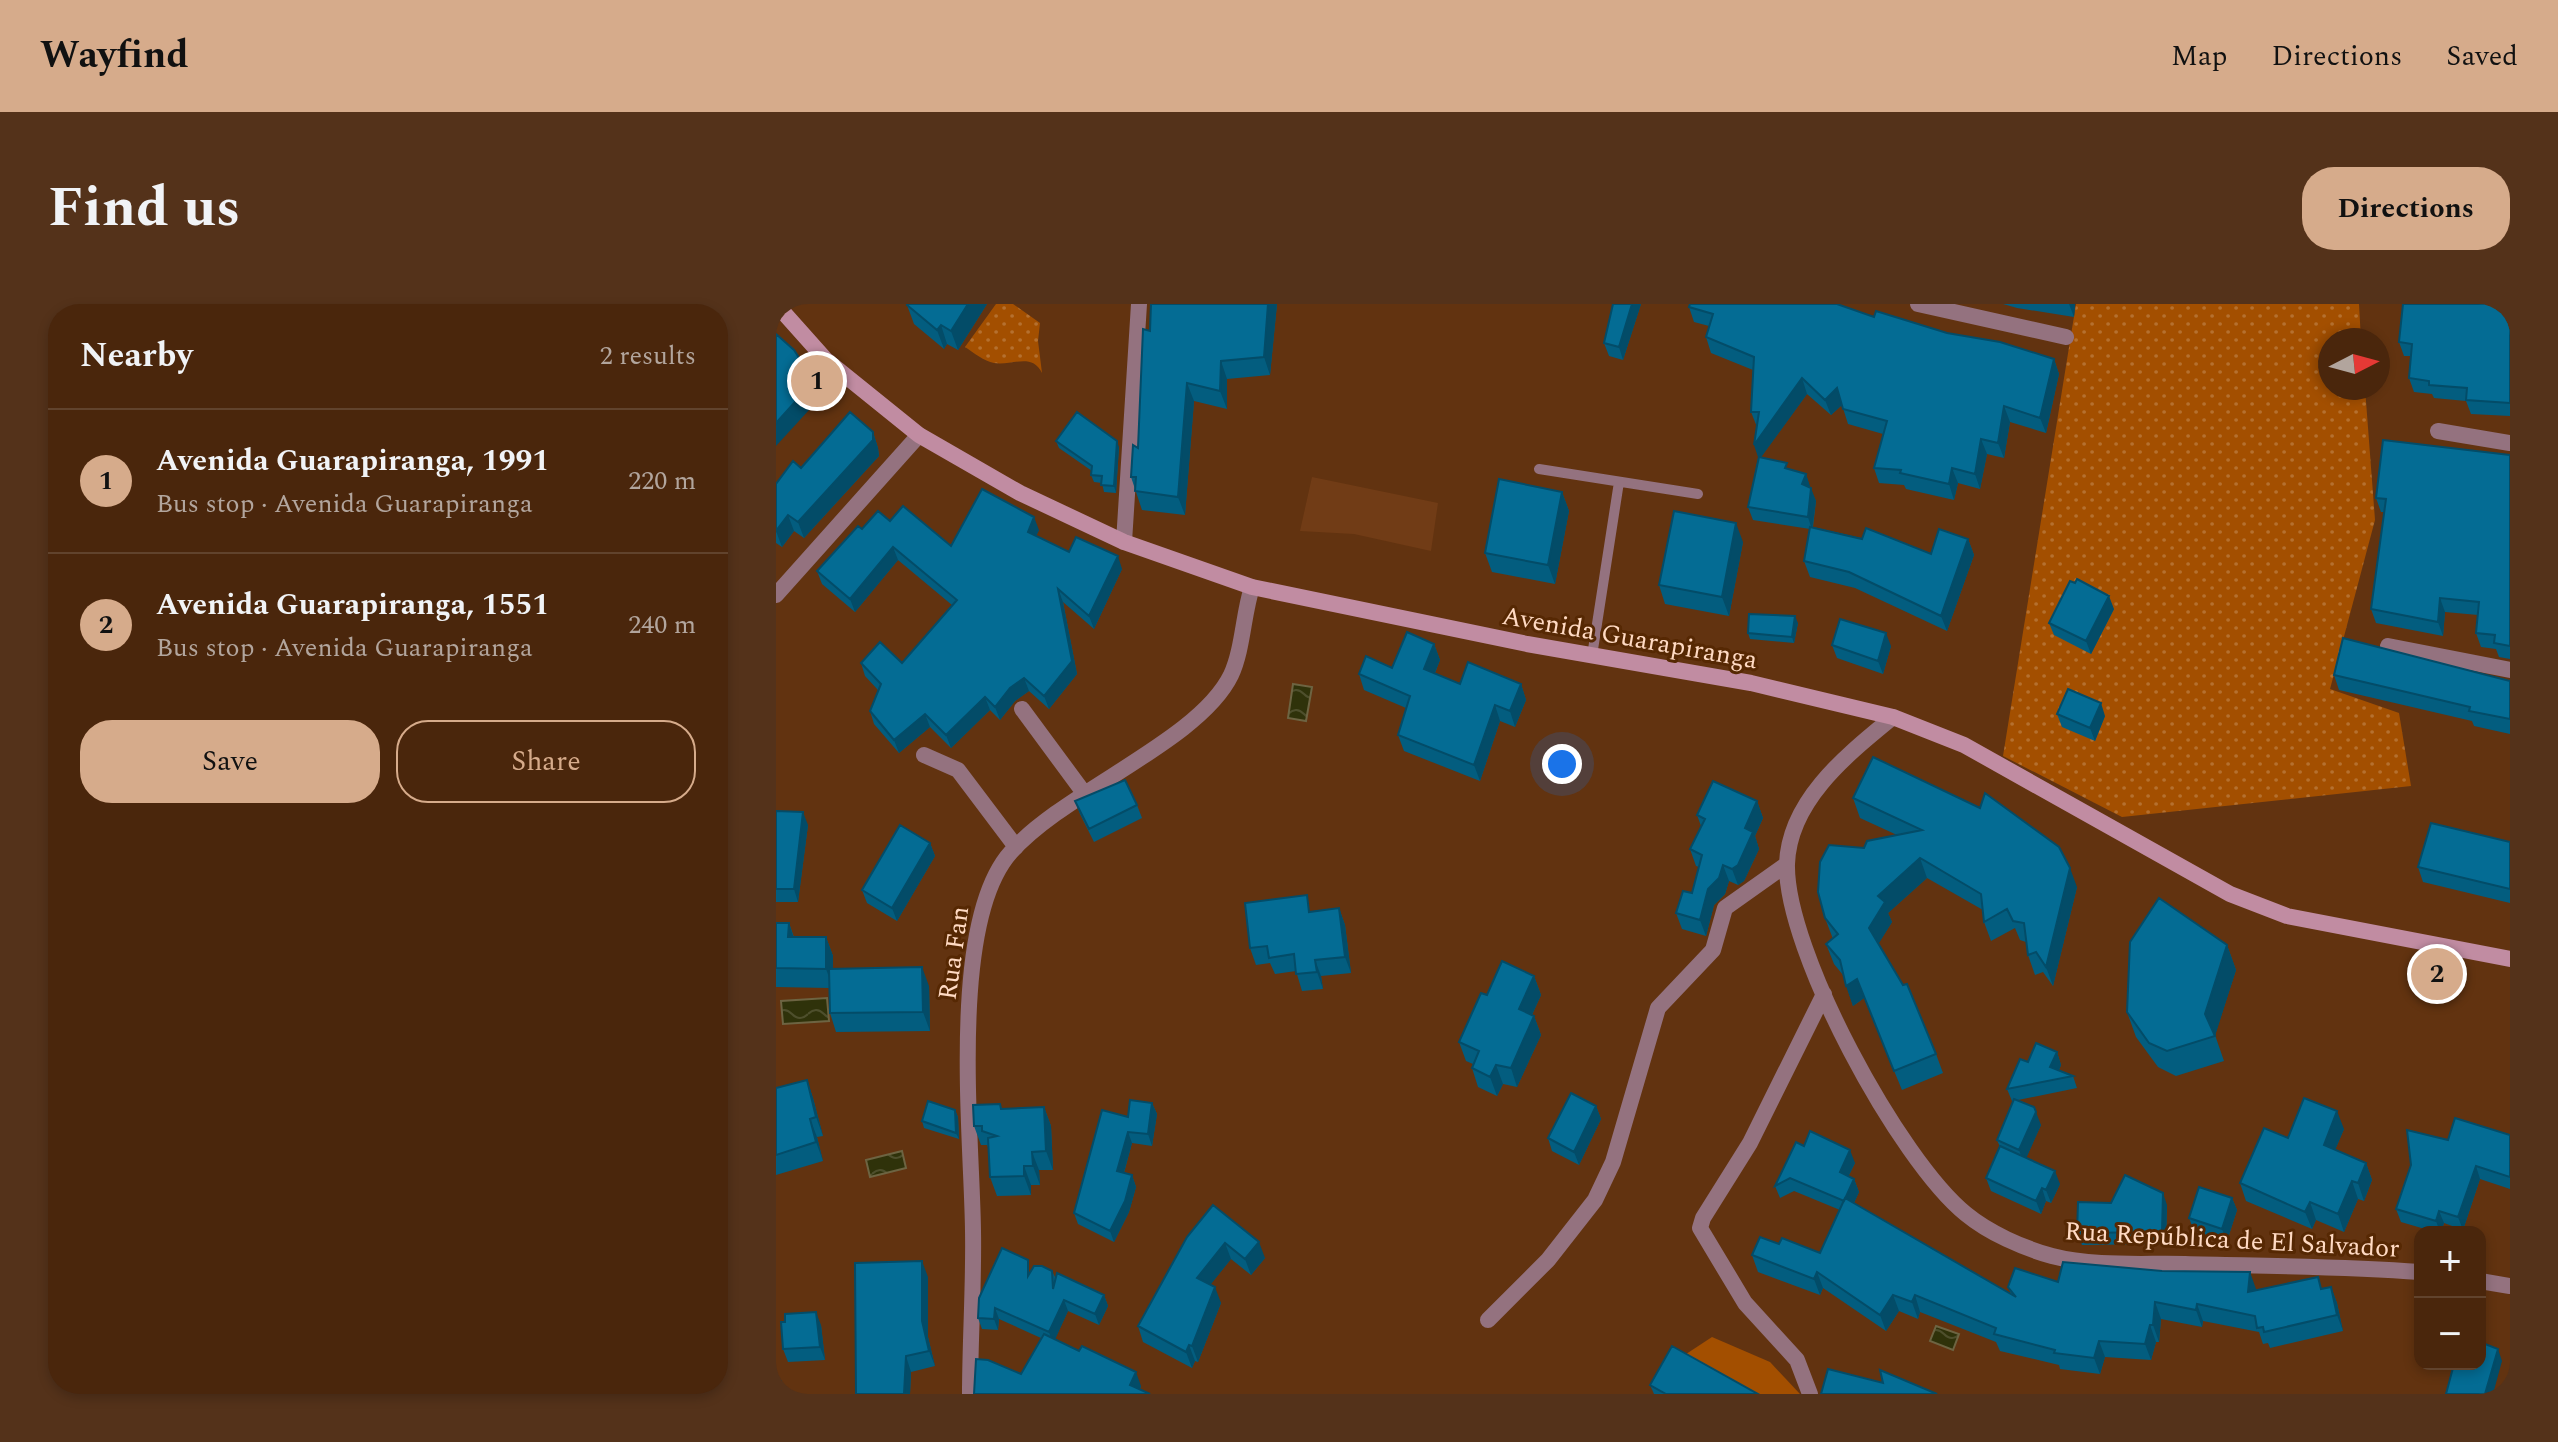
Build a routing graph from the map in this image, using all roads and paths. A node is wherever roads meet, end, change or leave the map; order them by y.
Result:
1 (776, 304) edge
2 (1139, 304) edge
3 (1918, 304) edge
4 (2066, 337) dead end
5 (2438, 431) dead end
6 (919, 435) junction
7 (2510, 443) edge
8 (1539, 469) dead end
9 (1619, 482) junction
10 (1698, 494) dead end
11 (1124, 542) junction
12 (1252, 587) junction
13 (776, 595) edge
14 (2388, 646) edge
15 (1592, 656) junction
16 (2510, 670) edge
17 (1022, 709) dead end
18 (1893, 717) junction
19 (924, 755) dead end
20 (1084, 793) junction
21 (1016, 847) junction
22 (1787, 864) junction
23 (2510, 959) edge
24 (1824, 994) junction
25 (2414, 1272) edge
26 (2486, 1282) edge
27 (2510, 1286) edge
28 (1488, 1320) dead end
29 (970, 1394) edge
30 (1810, 1394) edge

1 - 6 main road, Avenida Guarapiranga
2 - 11 street
3 - 4 street
5 - 7 street
6 - 11 main road, Avenida Guarapiranga
6 - 13 street
8 - 9 lane
9 - 10 lane
9 - 15 lane
11 - 12 main road, Avenida Guarapiranga
12 - 15 main road, Avenida Guarapiranga
12 - 20 street, Rua Fan
14 - 16 street
15 - 18 main road, Avenida Guarapiranga
17 - 20 street
18 - 22 street, Rua República de El Salvador
18 - 23 main road, Avenida Guarapiranga
19 - 21 street
20 - 21 street, Rua Fan
21 - 29 street, Rua Fan
22 - 24 street, Rua República de El Salvador
22 - 28 street
24 - 25 street, Rua República de El Salvador
24 - 30 street
26 - 27 street

